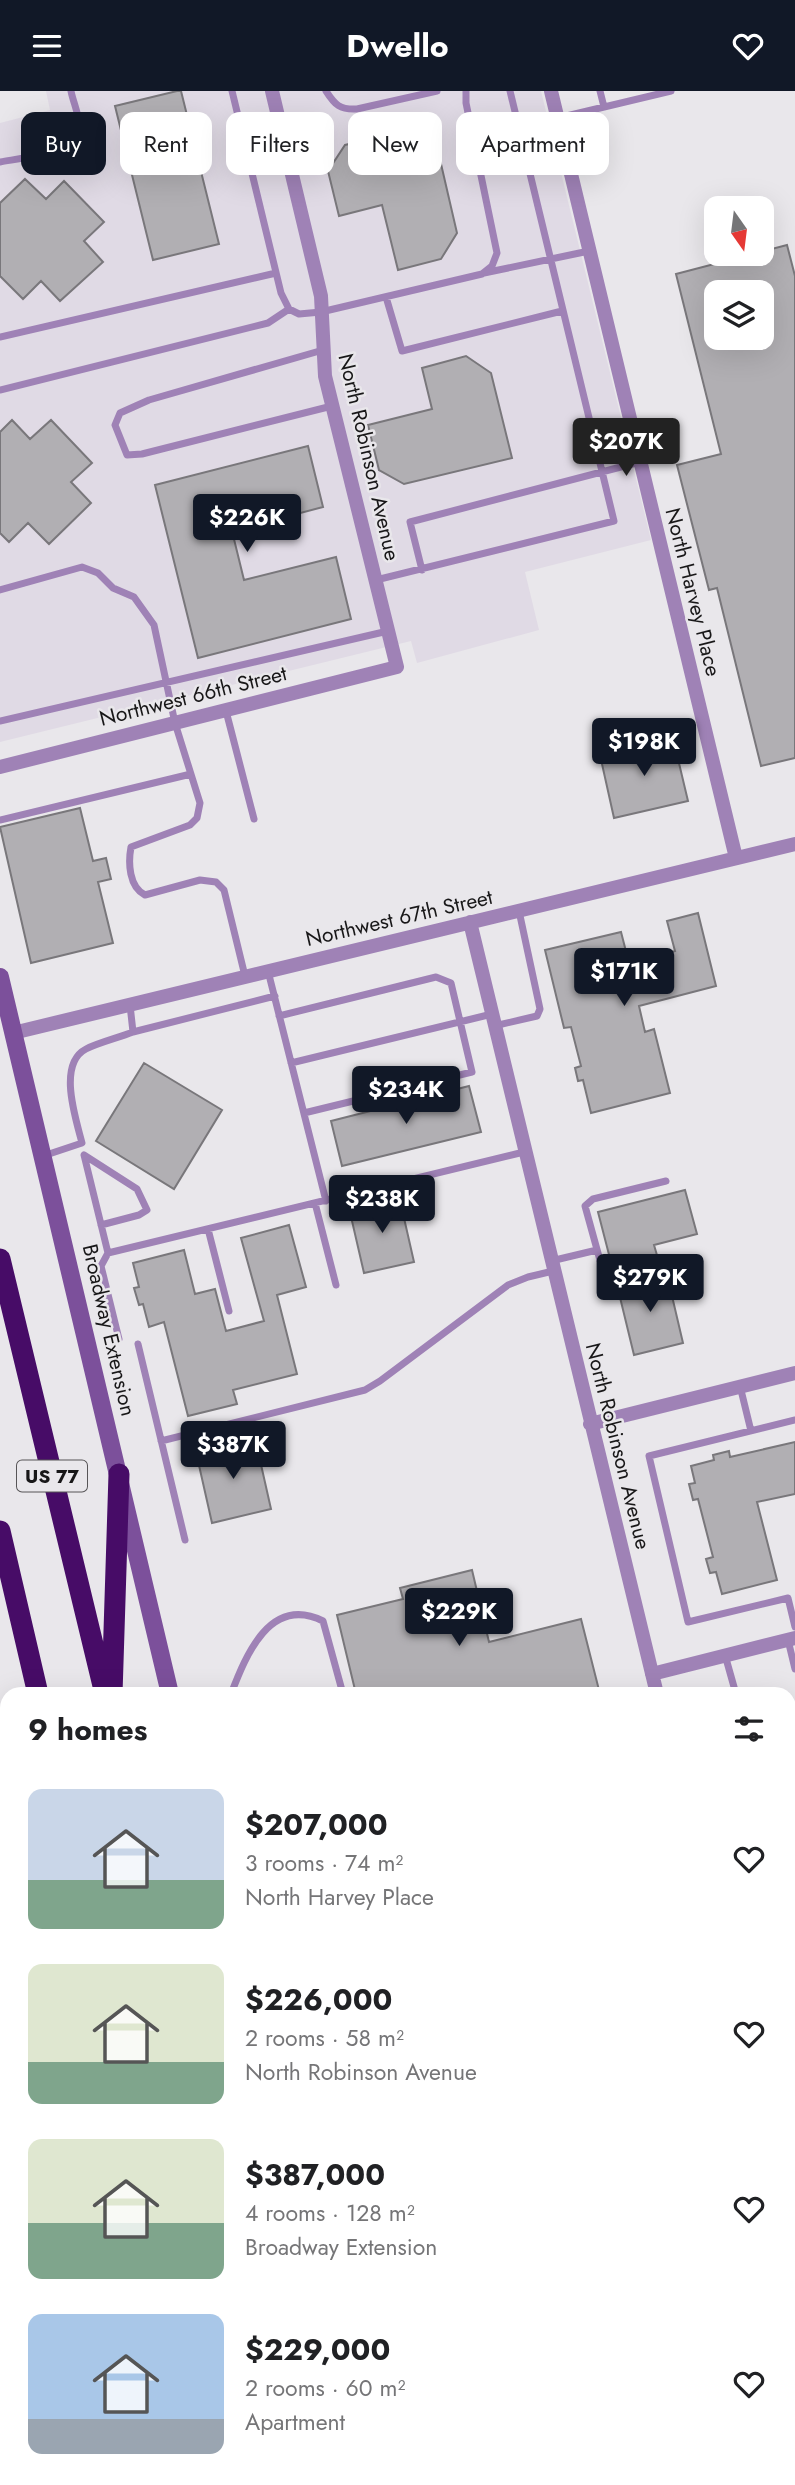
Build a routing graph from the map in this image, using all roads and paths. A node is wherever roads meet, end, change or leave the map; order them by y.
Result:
1 (71, 91) edge
2 (232, 91) edge
3 (272, 91) edge
4 (327, 91) edge
5 (437, 91) edge
6 (466, 91) edge
7 (510, 91) edge
8 (551, 91) edge
9 (600, 91) edge
10 (671, 91) edge
11 (604, 107) junction
12 (556, 112) edge
13 (584, 112) edge
14 (0, 162) edge
15 (571, 175) edge
16 (589, 251) junction
17 (549, 259) junction
18 (276, 273) junction
19 (482, 274) junction
20 (386, 296) junction
21 (289, 309) junction
22 (562, 311) junction
23 (321, 312) junction
24 (0, 337) edge
25 (323, 350) junction
26 (0, 390) edge
27 (332, 406) junction
28 (640, 462) junction
29 (602, 472) junction
30 (422, 570) junction
31 (376, 580) junction
32 (0, 590) edge
33 (388, 631) junction
34 (397, 667) joint
35 (166, 681) junction
36 (226, 710) junction
37 (0, 721) edge
38 (175, 723) junction
39 (2, 762) edge
40 (191, 774) junction
41 (254, 819) dead end
42 (0, 820) edge
43 (795, 844) edge
44 (736, 857) junction
45 (519, 911) junction
46 (470, 922) junction
47 (268, 971) junction
48 (0, 977) edge
49 (245, 977) junction
50 (275, 996) junction
51 (130, 1004) junction
52 (279, 1016) junction
53 (493, 1020) junction
54 (460, 1022) junction
55 (133, 1032) junction
56 (13, 1033) junction
57 (291, 1063) junction
58 (304, 1113) junction
59 (82, 1143) junction
60 (524, 1152) junction
61 (84, 1155) junction
62 (42, 1156) junction
63 (666, 1181) dead end
64 (326, 1201) junction
65 (316, 1203) junction
66 (101, 1225) junction
67 (208, 1229) junction
68 (597, 1250) junction
69 (108, 1254) junction
70 (0, 1259) edge
71 (692, 1260) dead end
72 (552, 1266) junction
73 (336, 1285) dead end
74 (229, 1311) dead end
75 (119, 1339) dead end
76 (138, 1344) dead end
77 (795, 1373) edge
78 (740, 1387) junction
79 (795, 1420) edge
80 (590, 1424) junction
81 (751, 1431) junction
82 (161, 1441) junction
83 (118, 1474) junction
84 (0, 1531) edge
85 (185, 1540) dead end
86 (793, 1635) edge
87 (725, 1655) junction
88 (795, 1669) edge
89 (652, 1674) junction
90 (36, 1687) edge
91 (102, 1687) edge
92 (112, 1687) edge
93 (168, 1687) edge
94 (234, 1687) edge
95 (341, 1687) edge
96 (655, 1687) edge
97 (734, 1687) edge

1 - 14 lane
2 - 18 lane
3 - 23 street, North Robinson Avenue
4 - 5 lane
6 - 19 lane
7 - 17 lane
8 - 12 street, North Harvey Place
9 - 11 lane
10 - 11 lane
11 - 13 lane
15 - 16 street, North Harvey Place
16 - 17 lane
16 - 28 street, North Harvey Place
17 - 19 lane
17 - 22 lane
18 - 21 lane
18 - 24 lane
19 - 20 lane
20 - 22 lane
20 - 23 lane
21 - 23 lane
21 - 26 lane
22 - 29 lane
23 - 25 street, North Robinson Avenue
25 - 27 street, North Robinson Avenue
25 - 27 lane
27 - 31 street, North Robinson Avenue
28 - 29 lane
28 - 44 street, North Harvey Place
29 - 30 lane
29 - 30 lane
30 - 31 lane
31 - 33 street, North Robinson Avenue
32 - 35 lane
33 - 34 street, North Robinson Avenue
33 - 35 lane
34 - 36 street, Northwest 66th Street
35 - 37 lane
35 - 38 lane
36 - 38 street, Northwest 66th Street
36 - 41 lane
38 - 39 street, Northwest 66th Street
38 - 40 lane
40 - 42 lane
40 - 49 lane
43 - 44 street, Northwest 67th Street
44 - 45 street, Northwest 67th Street
45 - 46 street, Northwest 67th Street
45 - 53 lane
46 - 47 street, Northwest 67th Street
46 - 53 street, North Robinson Avenue
47 - 49 street, Northwest 67th Street
47 - 50 lane
48 - 56 main road, Broadway Extension
49 - 51 street, Northwest 67th Street
50 - 52 lane
50 - 55 lane
51 - 55 lane
51 - 56 street, Northwest 67th Street
52 - 54 lane
52 - 57 lane
53 - 54 lane
53 - 60 street, North Robinson Avenue
54 - 57 lane
54 - 58 lane
55 - 59 lane
56 - 62 main road, Broadway Extension
57 - 58 lane
58 - 64 lane
59 - 61 lane
59 - 62 lane
60 - 64 lane
60 - 72 street, North Robinson Avenue
61 - 66 lane
61 - 66 lane
62 - 83 main road, Broadway Extension
63 - 68 lane
64 - 65 lane
65 - 67 lane
65 - 73 lane
66 - 69 lane
67 - 69 lane
67 - 74 lane
68 - 71 lane
68 - 72 lane
69 - 75 lane
70 - 91 highway, US 77
72 - 80 street, North Robinson Avenue
72 - 82 lane
76 - 82 lane
77 - 78 street
78 - 80 street
78 - 81 lane
79 - 81 lane
80 - 89 street, North Robinson Avenue
81 - 86 lane
82 - 85 lane
83 - 92 highway
83 - 93 main road, Broadway Extension
84 - 90 highway
86 - 87 street
86 - 88 lane
87 - 89 street
87 - 97 lane
89 - 96 street, North Robinson Avenue
94 - 95 lane

